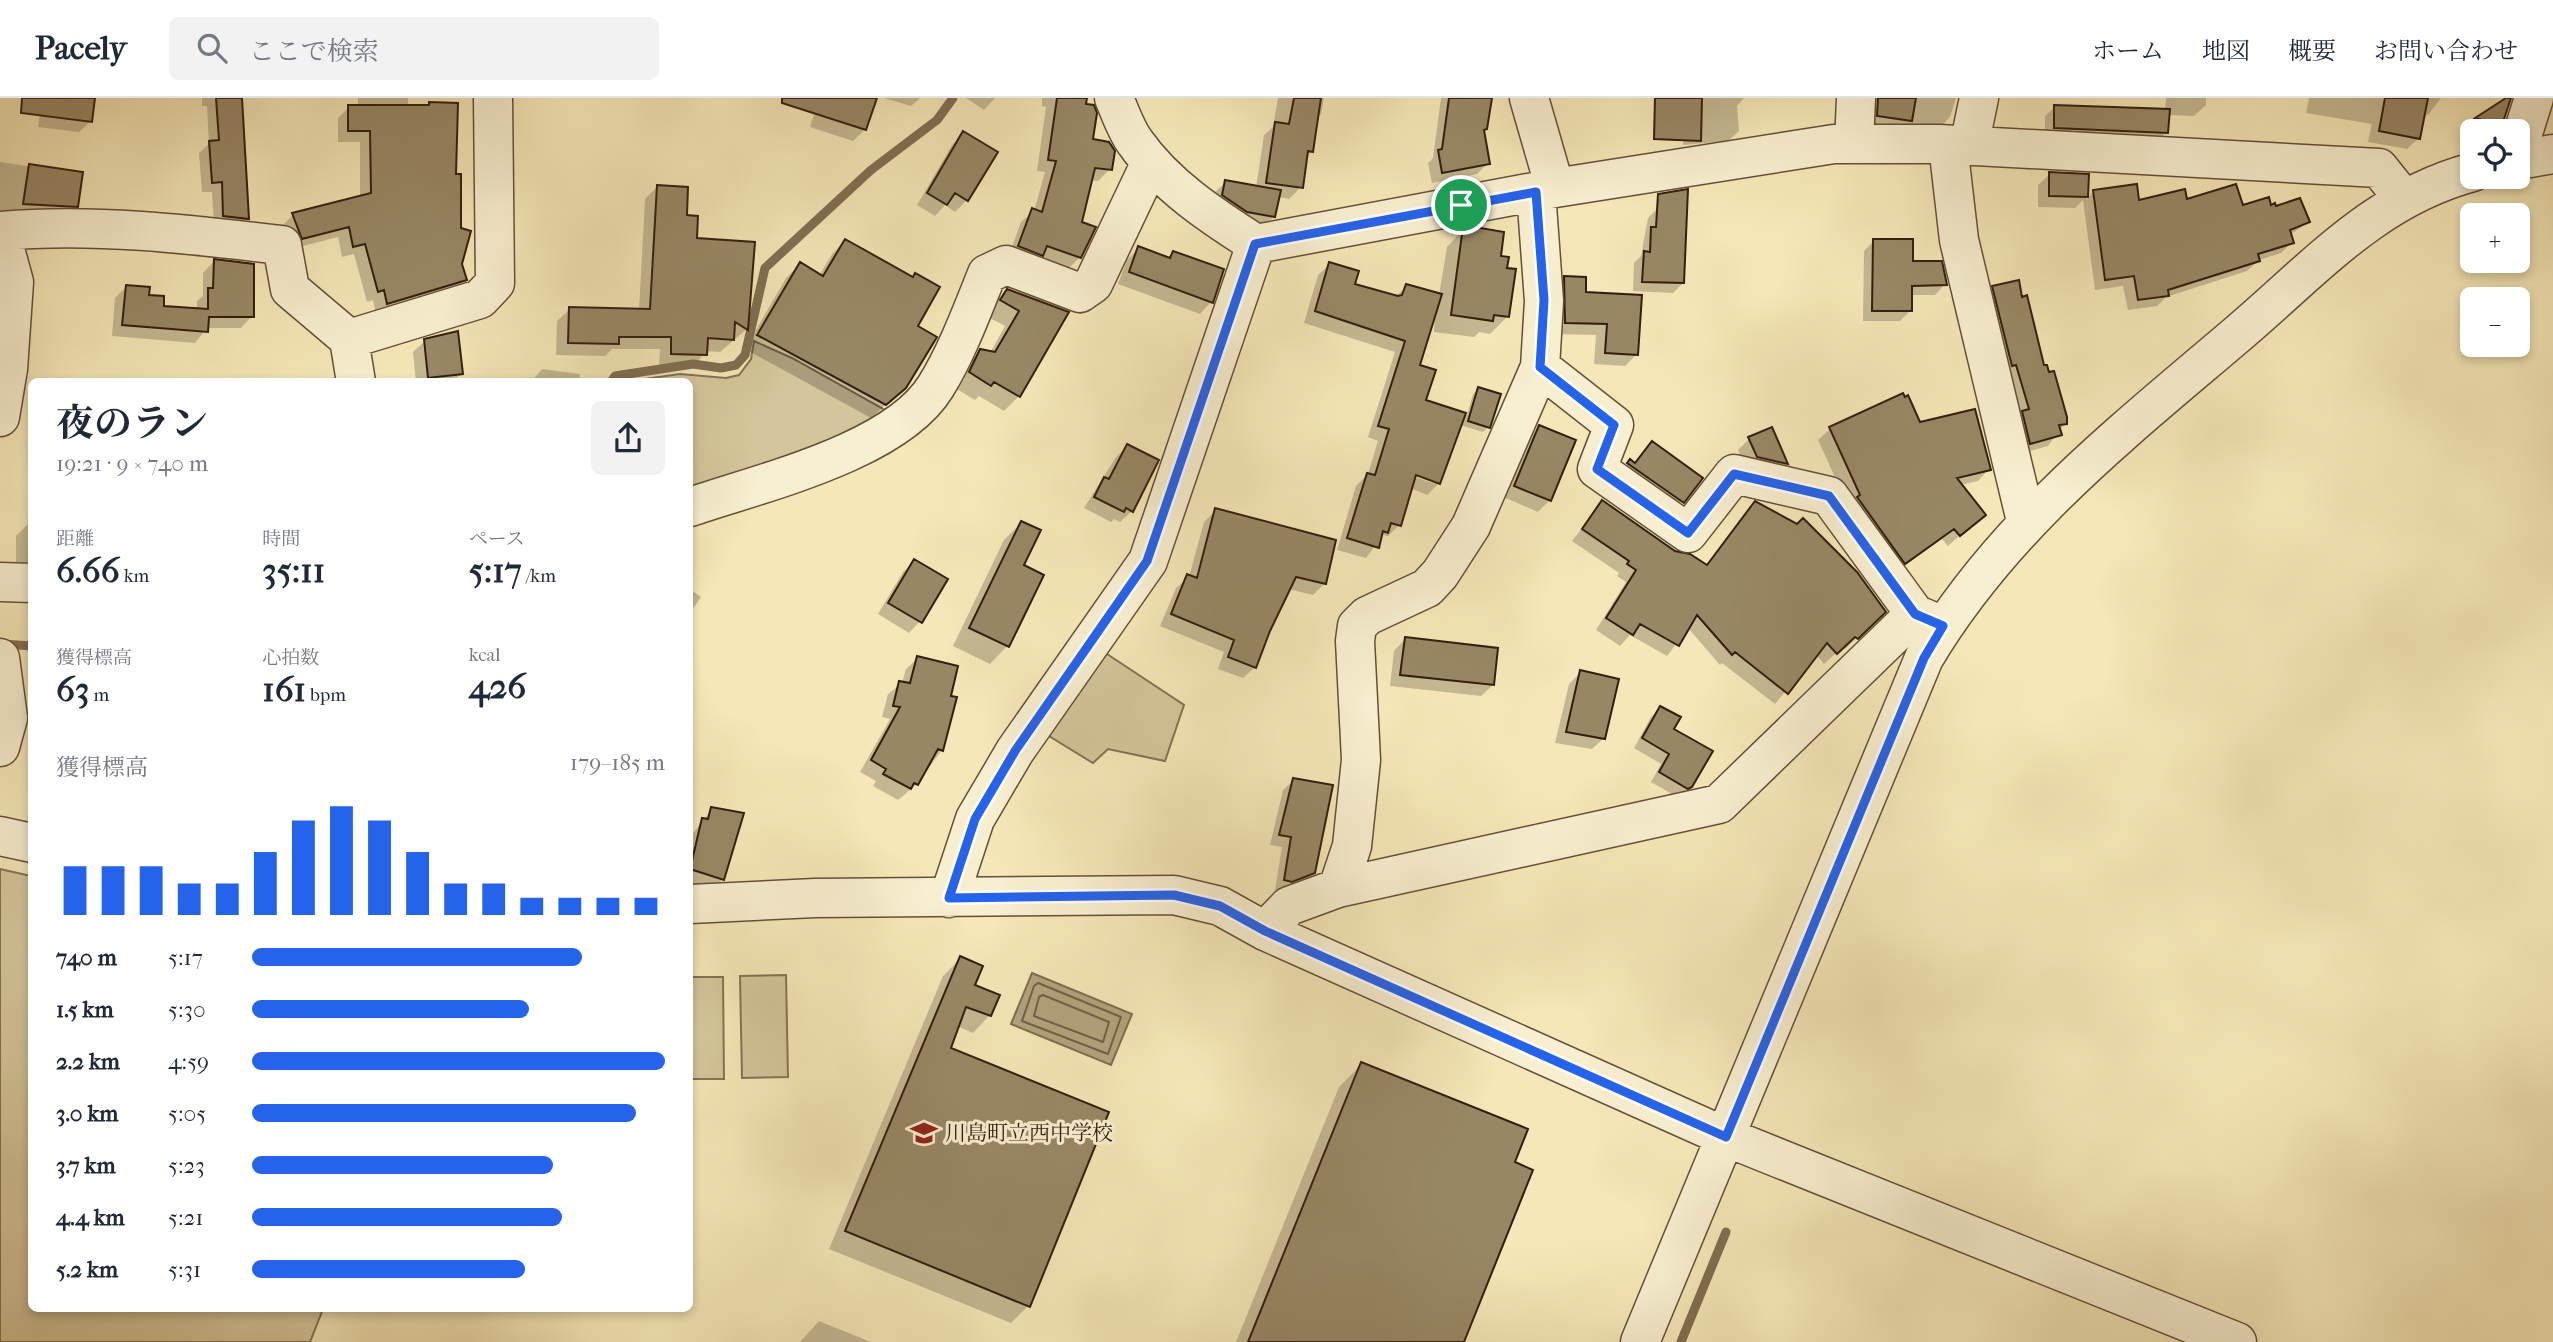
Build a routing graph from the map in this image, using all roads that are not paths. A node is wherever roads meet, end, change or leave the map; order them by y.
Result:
1 (493, 98) edge
2 (1114, 98) edge
3 (1528, 98) edge
4 (1856, 98) edge
5 (1979, 98) edge
6 (2534, 98) edge
7 (2527, 119) edge
8 (1854, 144) junction
9 (1959, 145) junction
10 (2553, 155) edge
11 (2530, 158) edge
12 (1151, 162) junction
13 (2460, 177) edge
14 (1546, 190) junction
15 (2403, 198) junction
16 (0, 231) edge
17 (1255, 244) junction
18 (349, 339) junction
19 (1540, 367) junction
20 (355, 378) edge
21 (0, 416) edge
22 (693, 506) edge
23 (2026, 521) junction
24 (0, 582) edge
25 (28, 583) edge
26 (1929, 620) junction
27 (0, 658) edge
28 (0, 747) edge
29 (0, 836) edge
30 (28, 842) edge
31 (1338, 888) junction
32 (949, 898) junction
33 (693, 904) edge
34 (1265, 931) junction
35 (1726, 1137) junction
36 (1640, 1342) edge
37 (2237, 1342) edge

1 - 18 street
2 - 12 street
3 - 14 street
4 - 8 street
5 - 9 street
6 - 7 street
8 - 9 street
8 - 14 street
9 - 15 street
9 - 23 street
10 - 11 street
12 - 17 street
12 - 22 street
13 - 15 street
14 - 17 street
14 - 19 street
15 - 23 street
16 - 18 street
16 - 21 street
17 - 32 street
18 - 20 street
19 - 26 street
19 - 31 street
23 - 26 street
24 - 25 street
26 - 31 street
26 - 35 street
27 - 28 street
29 - 30 street
31 - 34 street
32 - 33 street
32 - 34 street
34 - 35 street
35 - 36 street
35 - 37 street

